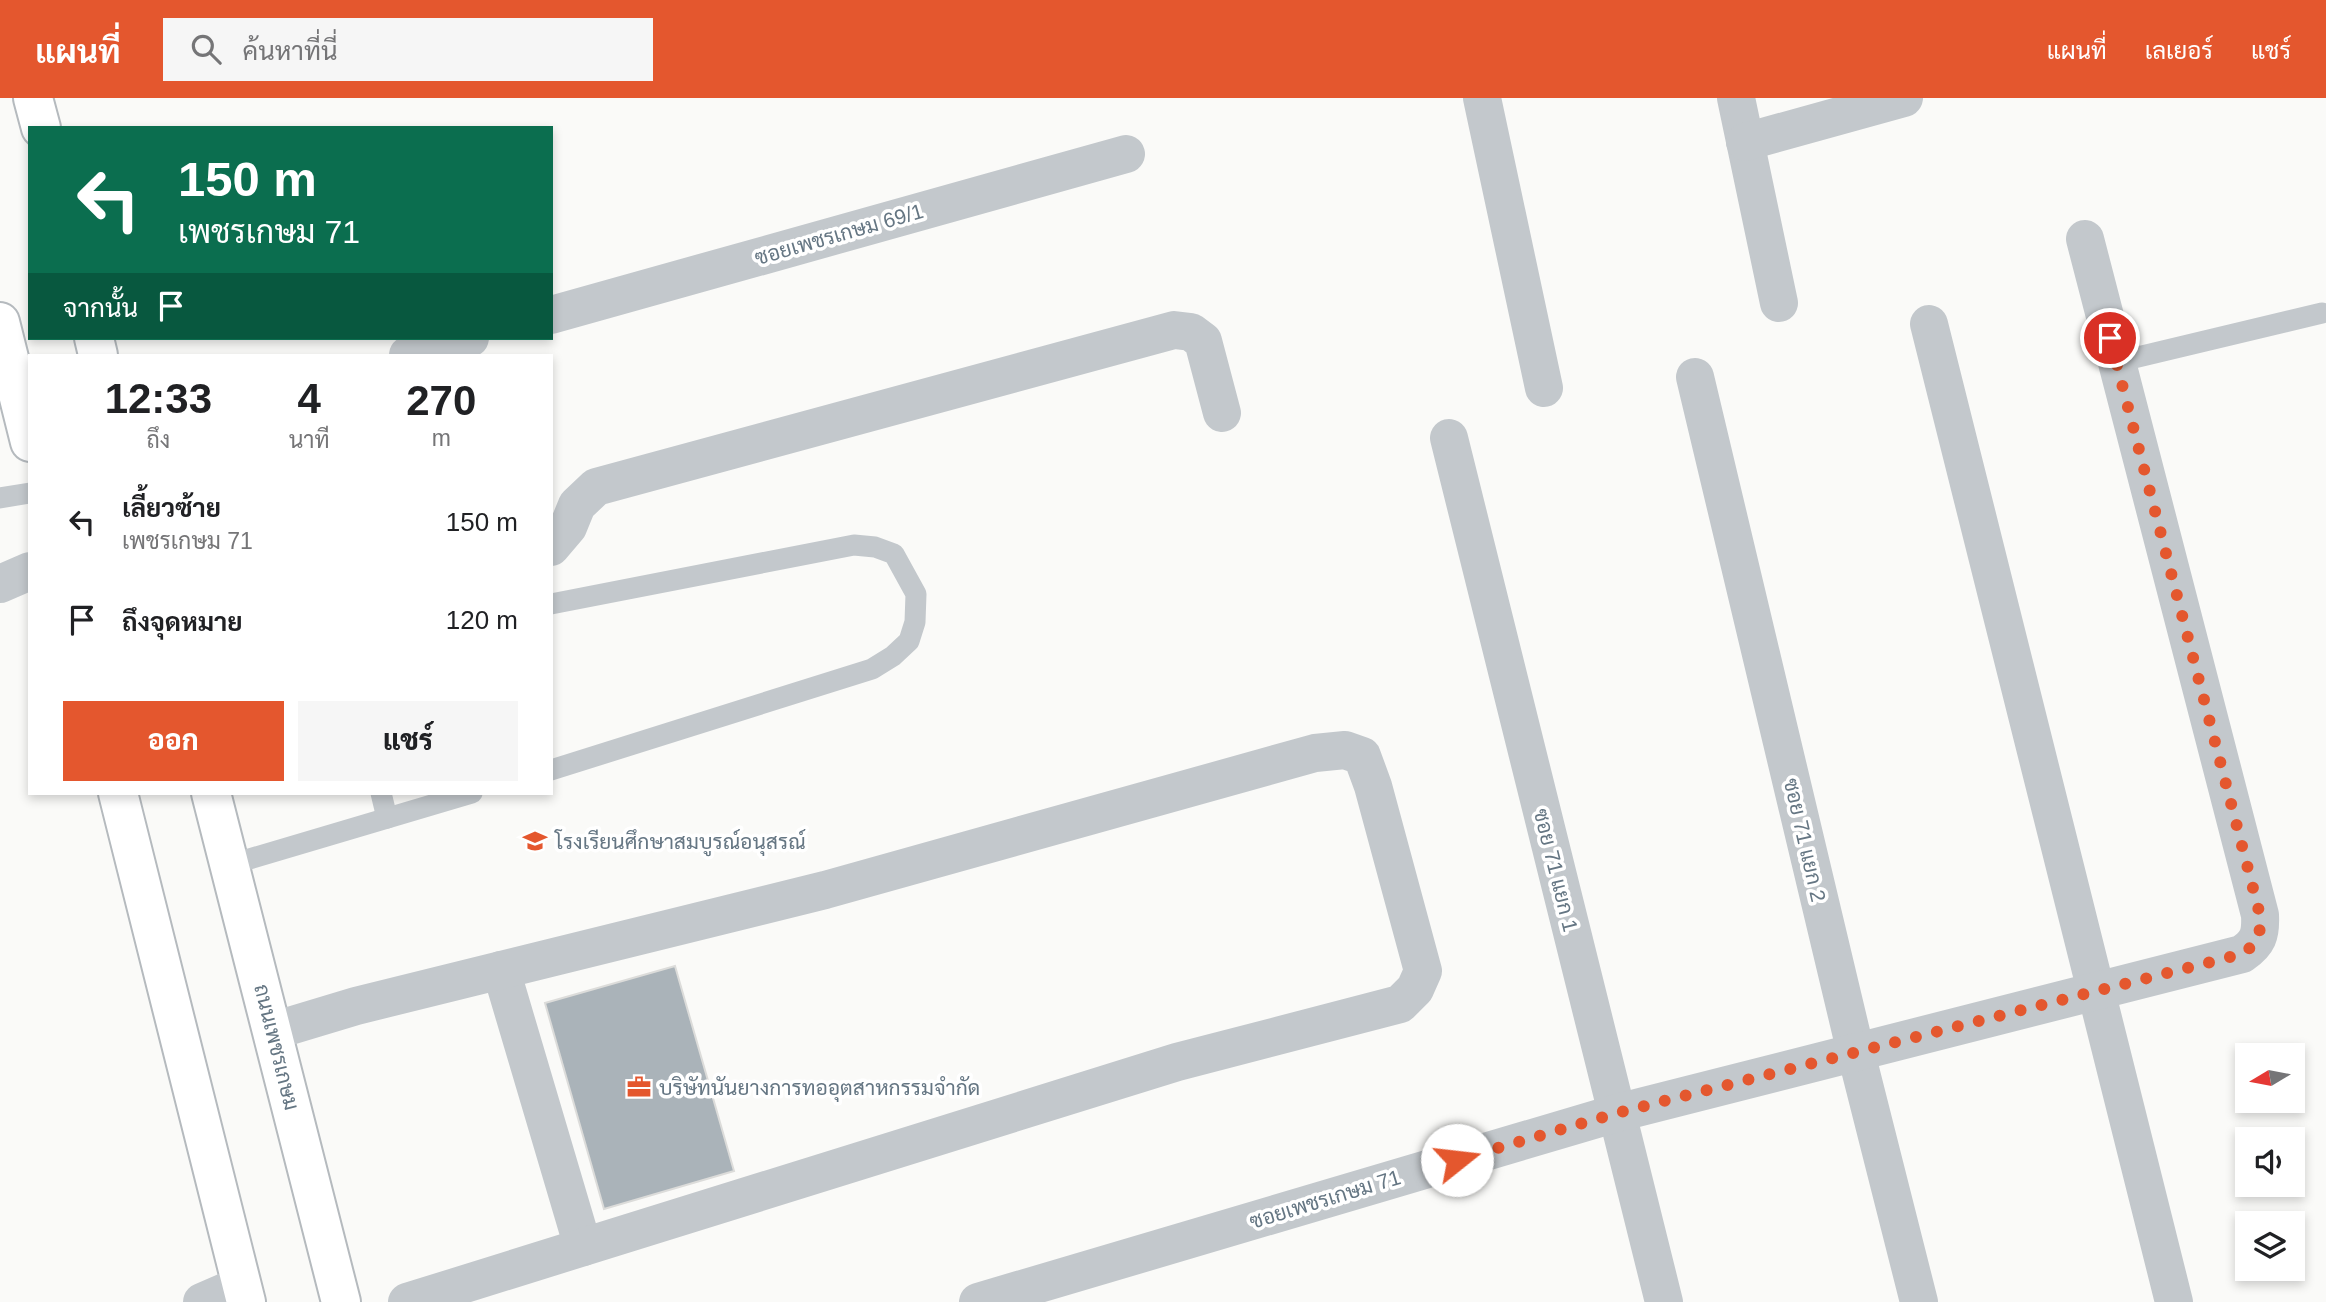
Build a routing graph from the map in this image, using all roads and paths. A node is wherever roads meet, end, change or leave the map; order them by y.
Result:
1 (33, 98) edge
2 (1482, 98) edge
3 (1736, 98) edge
4 (1904, 98) edge
5 (40, 126) edge
6 (1745, 142) junction
7 (1126, 154) dead end
8 (2085, 239) dead end
9 (1779, 303) dead end
10 (2322, 313) dead end
11 (553, 314) edge
12 (0, 322) edge
13 (1929, 324) dead end
14 (463, 340) edge
15 (412, 354) edge
16 (2117, 362) junction
17 (1695, 377) dead end
18 (1544, 388) dead end
19 (1222, 413) dead end
20 (28, 434) edge
21 (1449, 438) dead end
22 (28, 493) edge
23 (0, 498) edge
24 (553, 545) edge
25 (28, 572) edge
26 (0, 584) edge
27 (553, 604) edge
28 (553, 769) edge
29 (118, 795) edge
30 (212, 795) edge
31 (381, 795) edge
32 (465, 795) edge
33 (387, 818) junction
34 (229, 865) junction
35 (501, 970) junction
36 (2096, 991) junction
37 (273, 1031) junction
38 (1856, 1053) junction
39 (1617, 1113) junction
40 (583, 1247) junction
41 (243, 1293) edge
42 (202, 1302) edge
43 (341, 1302) edge
44 (407, 1302) edge
45 (978, 1302) edge
46 (1664, 1302) edge
47 (1919, 1302) edge
48 (2174, 1302) edge

1 - 5 main road
2 - 18 street
3 - 6 street
4 - 6 street
6 - 9 street
7 - 11 street, ซอยเพชรเกษม 69/1
8 - 16 street
10 - 16 lane
12 - 20 main road
13 - 36 street
14 - 15 street
16 - 36 street, ซอยเพชรเกษม 71
17 - 38 street, ซอย 71 แยก 2
19 - 24 street
21 - 39 street, ซอย 71 แยก 1
22 - 23 lane
25 - 26 street
27 - 28 lane
29 - 41 main road
30 - 34 main road, ถนนเพชรเกษม
31 - 33 lane
32 - 33 lane
33 - 34 lane
34 - 37 main road, ถนนเพชรเกษม
35 - 37 street
35 - 40 street
35 - 40 street
36 - 38 street, ซอยเพชรเกษม 71
36 - 48 street
37 - 43 main road, ถนนเพชรเกษม
38 - 39 street, ซอยเพชรเกษม 71
38 - 47 street, ซอย 71 แยก 2
39 - 45 street, ซอยเพชรเกษม 71
39 - 46 street, ซอย 71 แยก 1
40 - 44 street
41 - 42 street

